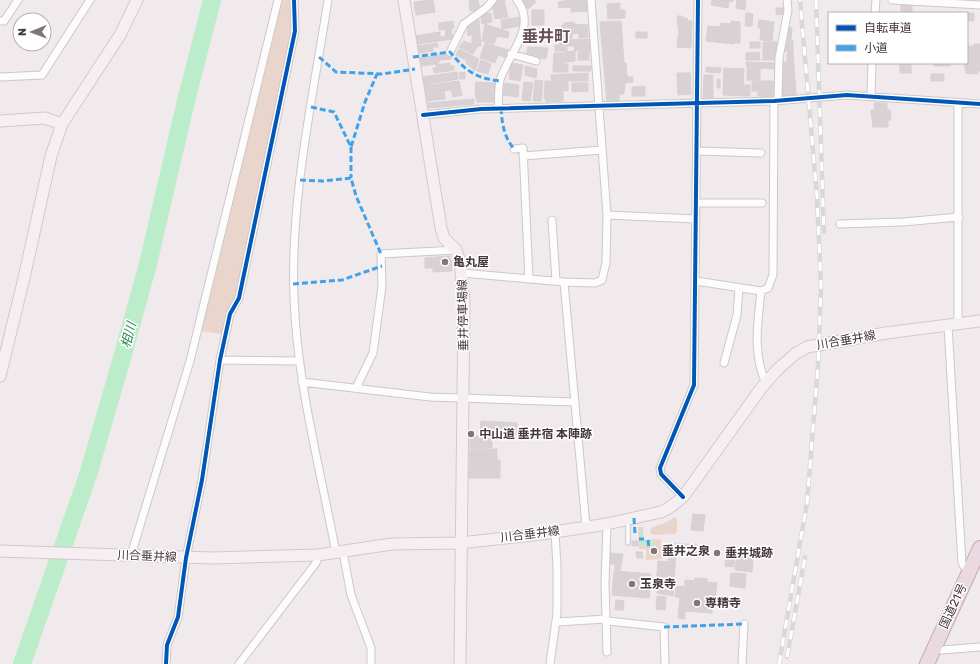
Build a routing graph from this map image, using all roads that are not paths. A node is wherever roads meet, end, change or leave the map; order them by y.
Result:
1 (18, 0) edge
2 (90, 0) edge
3 (137, 0) edge
4 (278, 0) edge
5 (294, 0) edge
6 (328, 0) edge
7 (404, 0) edge
8 (493, 0) edge
9 (517, 0) edge
10 (591, 0) edge
11 (698, 0) edge
12 (787, 0) edge
13 (876, 0) edge
14 (892, 0) edge
15 (962, 2) edge
16 (980, 5) edge
17 (875, 12) edge
18 (0, 21) edge
19 (450, 52) dead end
20 (511, 54) junction
21 (536, 61) dead end
22 (872, 64) edge
23 (0, 77) edge
24 (871, 96) junction
25 (776, 101) junction
26 (958, 102) junction
27 (698, 103) junction
28 (980, 104) edge
29 (599, 106) junction
30 (498, 108) junction
31 (423, 114) junction
32 (0, 121) edge
33 (62, 124) junction
34 (514, 149) dead end
35 (602, 150) junction
36 (697, 151) junction
37 (761, 153) dead end
38 (524, 156) junction
39 (696, 203) junction
40 (762, 203) dead end
41 (607, 215) junction
42 (958, 217) junction
43 (696, 219) junction
44 (552, 220) dead end
45 (840, 224) dead end
46 (456, 250) junction
47 (462, 273) junction
48 (529, 279) junction
49 (560, 282) junction
50 (696, 282) junction
51 (739, 288) junction
52 (761, 290) junction
53 (980, 321) edge
54 (953, 325) junction
55 (220, 360) junction
56 (299, 361) junction
57 (724, 363) dead end
58 (0, 376) edge
59 (302, 382) junction
60 (766, 383) junction
61 (356, 388) junction
62 (464, 399) junction
63 (575, 402) junction
64 (683, 497) junction
65 (628, 519) junction
66 (607, 524) junction
67 (586, 526) junction
68 (555, 532) junction
69 (460, 542) junction
70 (628, 543) dead end
71 (980, 548) edge
72 (0, 551) edge
73 (339, 552) junction
74 (127, 555) junction
75 (318, 555) junction
76 (186, 558) junction
77 (968, 573) junction
78 (606, 619) junction
79 (556, 622) junction
80 (744, 624) dead end
81 (980, 647) edge
82 (934, 648) junction
83 (607, 652) dead end
84 (166, 664) edge
85 (239, 664) edge
86 (371, 664) edge
87 (460, 664) edge
88 (550, 664) edge
89 (664, 664) edge
90 (742, 664) edge
91 (927, 664) edge

1 - 18 street
2 - 23 street
3 - 33 main road
4 - 74 street
5 - 55 street
6 - 56 street
7 - 31 main road, 垂井停車場線
8 - 19 street
9 - 20 street
10 - 29 street
11 - 27 street
12 - 25 street
13 - 17 street
14 - 15 street
15 - 16 street
20 - 21 street
20 - 30 street
22 - 24 street
24 - 25 street
24 - 26 street
25 - 27 street
25 - 52 street
26 - 28 street
26 - 42 street
27 - 29 street
27 - 36 street
29 - 30 street
29 - 35 street
30 - 31 street
31 - 46 main road, 垂井停車場線
32 - 33 main road
33 - 58 main road
34 - 38 street
35 - 38 street
35 - 41 street
36 - 37 street
36 - 39 street
38 - 48 street
39 - 40 street
39 - 43 street
41 - 43 street
41 - 49 street
42 - 45 street
42 - 54 street
43 - 50 street
44 - 49 street
46 - 47 main road, 垂井停車場線
46 - 61 street
47 - 48 street
47 - 62 main road, 垂井停車場線
48 - 49 street
49 - 63 street
50 - 51 street
50 - 64 street
51 - 52 street
51 - 57 street
52 - 60 street
53 - 54 main road, 川合垂井線
54 - 60 main road, 川合垂井線, bridge
54 - 77 street
55 - 56 street
55 - 76 street
56 - 59 street
59 - 61 street
59 - 73 street
60 - 64 main road, 川合垂井線
61 - 62 street
62 - 63 street
62 - 69 main road, 垂井停車場線
63 - 67 street
64 - 65 main road, 川合垂井線
65 - 66 main road, 川合垂井線
65 - 70 lane
66 - 67 main road, 川合垂井線
66 - 78 street
67 - 68 main road, 川合垂井線
68 - 69 main road, 川合垂井線
68 - 79 street
69 - 73 main road, 川合垂井線
69 - 87 main road, 垂井停車場線
71 - 77 highway, 国道21号
72 - 74 main road, 川合垂井線
73 - 75 main road, 川合垂井線
73 - 86 street
74 - 76 main road, 川合垂井線
75 - 76 main road, 川合垂井線
75 - 85 street
76 - 84 street
77 - 82 highway, 国道21号
78 - 79 street
78 - 83 street
78 - 89 street
79 - 88 street
80 - 90 street
81 - 82 street
82 - 91 highway, 国道21号

